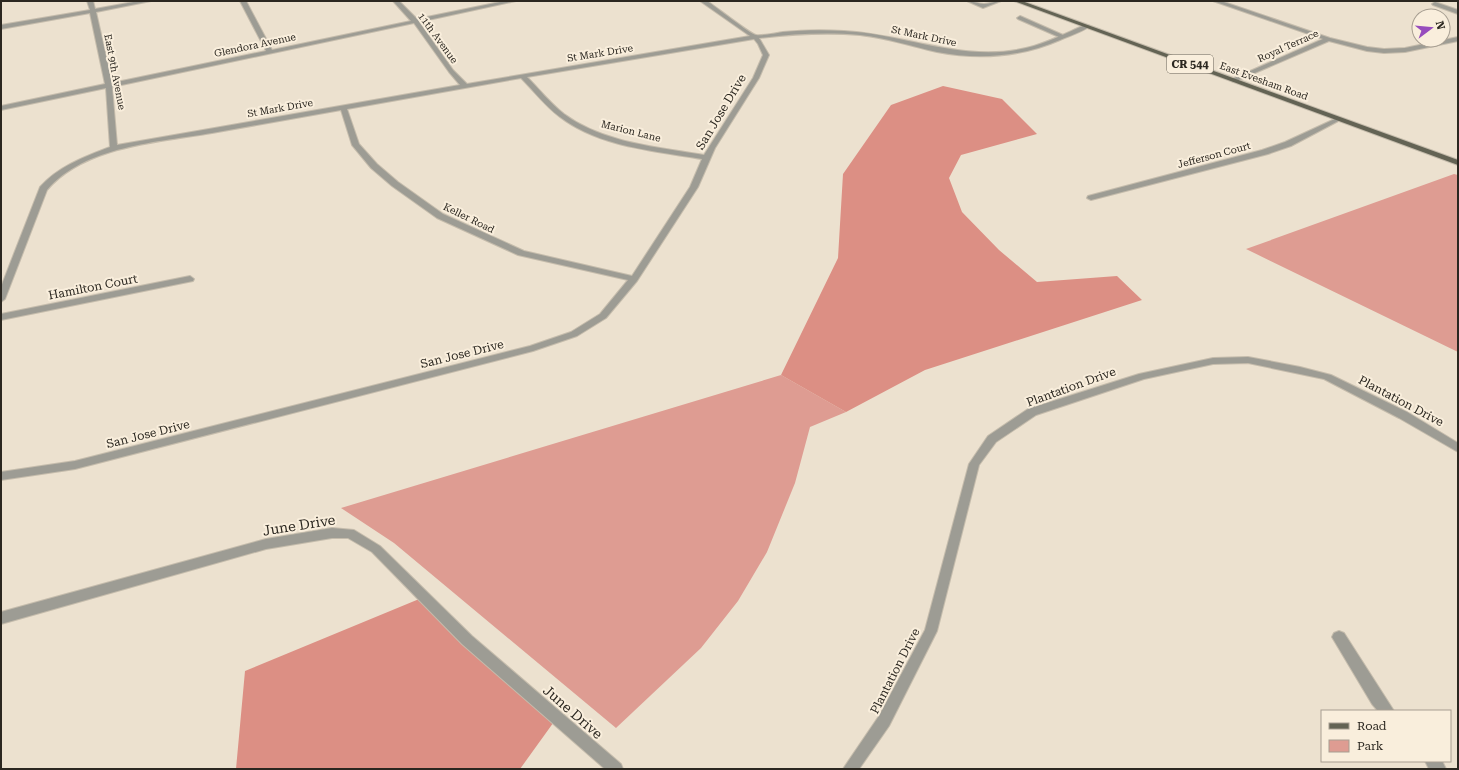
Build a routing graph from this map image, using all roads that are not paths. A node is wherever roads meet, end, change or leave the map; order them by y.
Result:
1 (90, 1) edge
2 (148, 1) edge
3 (243, 1) edge
4 (396, 1) edge
5 (512, 1) edge
6 (703, 1) edge
7 (970, 1) edge
8 (998, 1) edge
9 (1017, 1) edge
10 (1216, 1) edge
11 (1435, 4) dead end
12 (93, 11) junction
13 (1458, 12) edge
14 (1020, 18) dead end
15 (415, 21) junction
16 (1087, 26) junction
17 (1, 27) edge
18 (1061, 36) junction
19 (755, 37) junction
20 (1328, 39) junction
21 (1458, 39) edge
22 (270, 52) junction
23 (522, 76) junction
24 (1234, 80) junction
25 (110, 85) junction
26 (465, 86) junction
27 (343, 107) junction
28 (1, 108) edge
29 (1339, 119) junction
30 (114, 148) junction
31 (706, 158) junction
32 (1458, 162) edge
33 (1090, 198) dead end
34 (12, 269) junction
35 (1, 271) edge
36 (190, 279) dead end
37 (634, 279) junction
38 (1, 299) edge
39 (1, 317) edge
40 (1458, 448) edge
41 (1, 476) edge
42 (1, 618) edge
43 (1339, 637) dead end
44 (1386, 710) edge
45 (616, 769) edge
46 (850, 769) edge

1 - 12 street, East 9th Avenue
2 - 12 street
3 - 22 street
4 - 15 street, 11th Avenue
5 - 15 street, Glendora Avenue
6 - 19 street
7 - 8 street
9 - 16 main road, East Evesham Road / CR 544
10 - 20 street
11 - 13 street
12 - 17 street
12 - 25 street, East 9th Avenue
14 - 18 street
15 - 22 street, Glendora Avenue
15 - 26 street, 11th Avenue
16 - 18 street, St Mark Drive
16 - 24 main road, East Evesham Road / CR 544
18 - 19 street, St Mark Drive
19 - 23 street, St Mark Drive
19 - 31 street, San Jose Drive
20 - 21 street
20 - 24 street, Royal Terrace
22 - 25 street, Glendora Avenue
23 - 26 street, St Mark Drive
23 - 31 street, Marion Lane
24 - 29 main road, East Evesham Road / CR 544
25 - 28 street, Glendora Avenue
25 - 30 street, East 9th Avenue
26 - 27 street, St Mark Drive
27 - 30 street, St Mark Drive
27 - 37 street, Keller Road
29 - 32 main road, East Evesham Road / CR 544
29 - 33 street, Jefferson Court
30 - 34 street, St Mark Drive
31 - 37 street, San Jose Drive
34 - 35 street
34 - 38 street, St Mark Drive
36 - 39 street, Hamilton Court
37 - 41 street, San Jose Drive
40 - 46 street, Plantation Drive
42 - 45 street, June Drive
43 - 44 street

